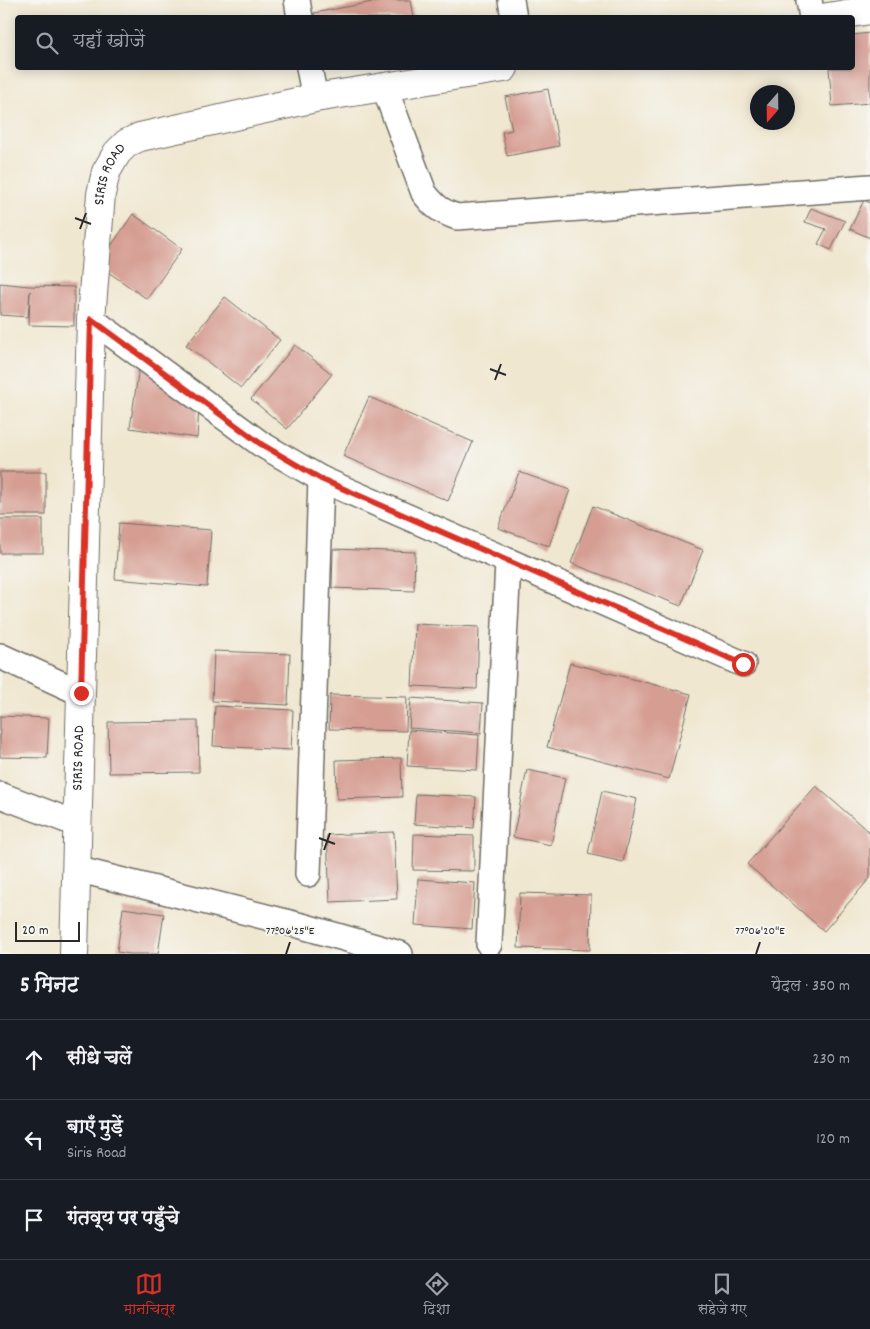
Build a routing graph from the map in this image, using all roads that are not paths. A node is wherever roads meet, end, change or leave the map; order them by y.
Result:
1 (297, 0) edge
2 (511, 0) edge
3 (809, 0) edge
4 (870, 10) edge
5 (300, 15) edge
6 (514, 15) edge
7 (812, 15) edge
8 (840, 15) edge
9 (309, 70) edge
10 (491, 70) edge
11 (384, 86) junction
12 (315, 98) junction
13 (870, 187) edge
14 (91, 319) junction
15 (321, 479) junction
16 (508, 562) junction
17 (0, 656) edge
18 (743, 664) dead end
19 (81, 693) junction
20 (0, 795) edge
21 (77, 824) junction
22 (76, 869) junction
23 (308, 874) dead end
24 (489, 944) dead end
25 (74, 954) edge
26 (400, 954) edge

1 - 5 street
2 - 6 street
3 - 7 street
4 - 8 street
9 - 12 street
10 - 11 street, SIRIS ROAD
11 - 12 street, SIRIS ROAD
11 - 13 street
12 - 14 street, SIRIS ROAD
14 - 15 street
14 - 19 street, SIRIS ROAD
15 - 16 street
15 - 23 street
16 - 18 street
16 - 24 street
17 - 19 street
19 - 21 street, SIRIS ROAD
20 - 21 street
21 - 22 street, SIRIS ROAD
22 - 25 street, SIRIS ROAD
22 - 26 street

